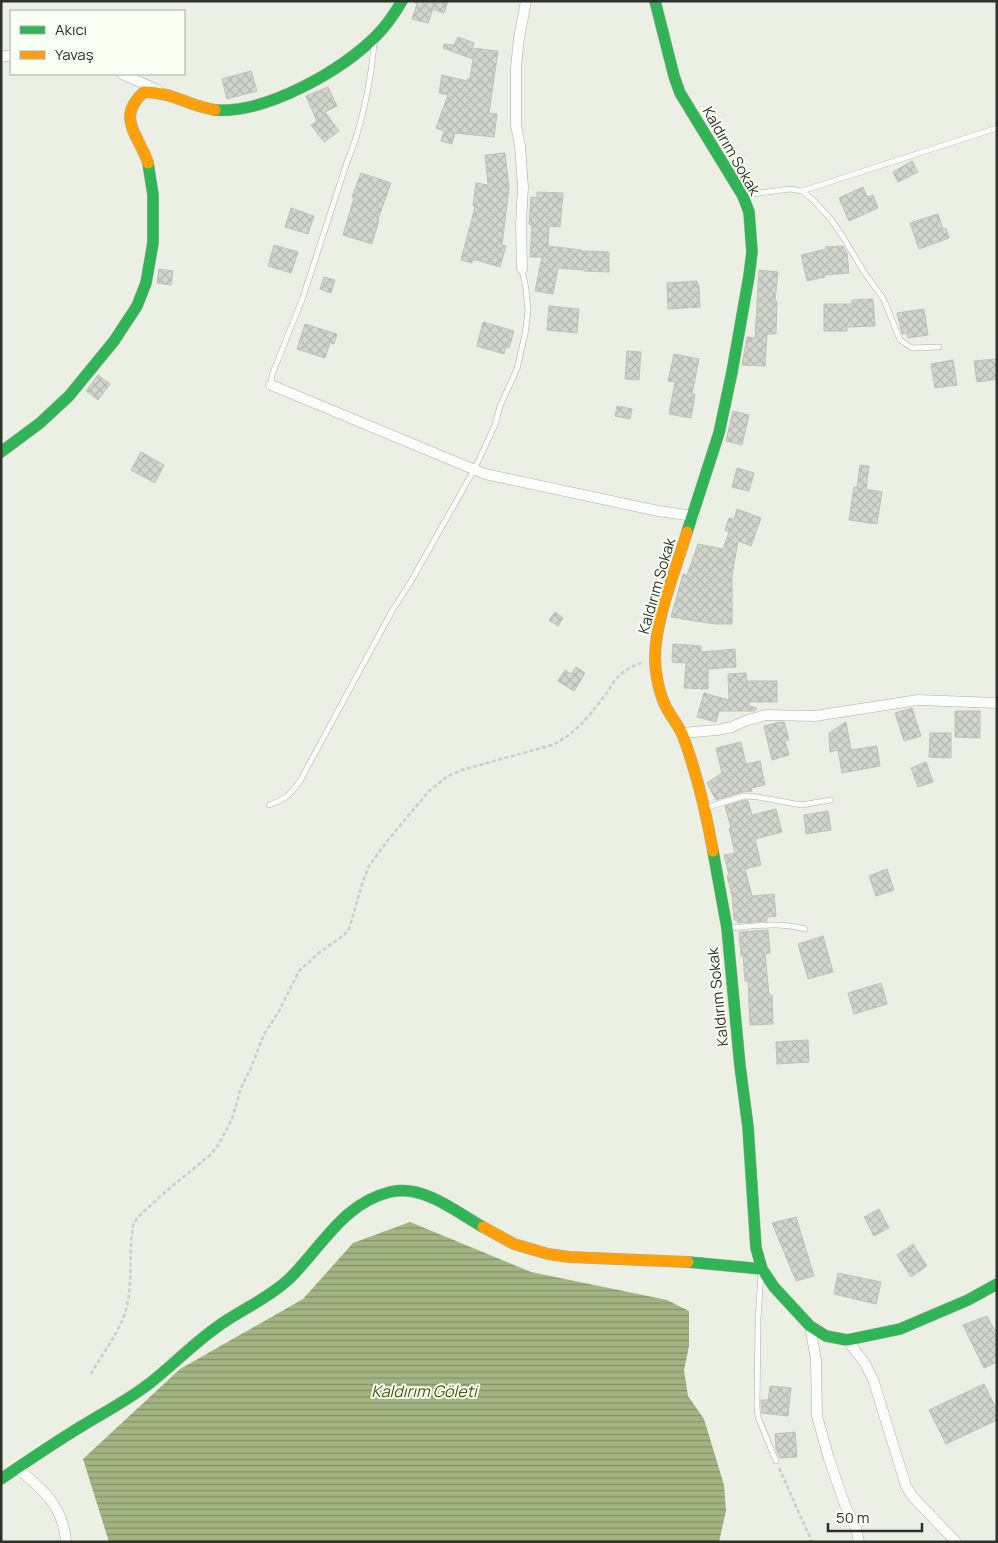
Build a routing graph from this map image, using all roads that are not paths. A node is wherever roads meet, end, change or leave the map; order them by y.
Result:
1 (402, 1) edge
2 (526, 1) edge
3 (656, 1) edge
4 (374, 38) junction
5 (124, 75) edge
6 (166, 94) junction
7 (997, 128) edge
8 (802, 191) junction
9 (743, 196) junction
10 (522, 269) joint
11 (939, 347) dead end
12 (271, 385) joint
13 (1, 452) edge
14 (474, 470) junction
15 (694, 516) junction
16 (997, 703) edge
17 (682, 733) junction
18 (831, 800) dead end
19 (269, 805) dead end
20 (705, 808) junction
21 (726, 928) junction
22 (805, 929) dead end
23 (762, 1269) junction
24 (997, 1284) edge
25 (810, 1326) junction
26 (847, 1340) junction
27 (776, 1461) road end
28 (17, 1468) junction
29 (1, 1480) edge
30 (66, 1542) edge
31 (859, 1542) edge
32 (956, 1542) edge

1 - 4 street
2 - 10 street
3 - 9 street, Kaldırım Sokak
4 - 6 street
4 - 12 lane
5 - 6 street
6 - 13 street
7 - 8 lane
8 - 9 lane
8 - 11 lane
9 - 15 street, Kaldırım Sokak
10 - 14 lane
12 - 14 street
14 - 15 street
14 - 19 lane
15 - 17 street, Kaldırım Sokak
16 - 17 street
17 - 20 street, Kaldırım Sokak
18 - 20 lane
20 - 21 street, Kaldırım Sokak
21 - 22 lane
21 - 23 street, Kaldırım Sokak
23 - 25 street, Kaldırım Sokak
23 - 27 lane
23 - 28 street
24 - 26 street
25 - 26 street
25 - 31 street
26 - 32 street
28 - 29 street
28 - 30 street

